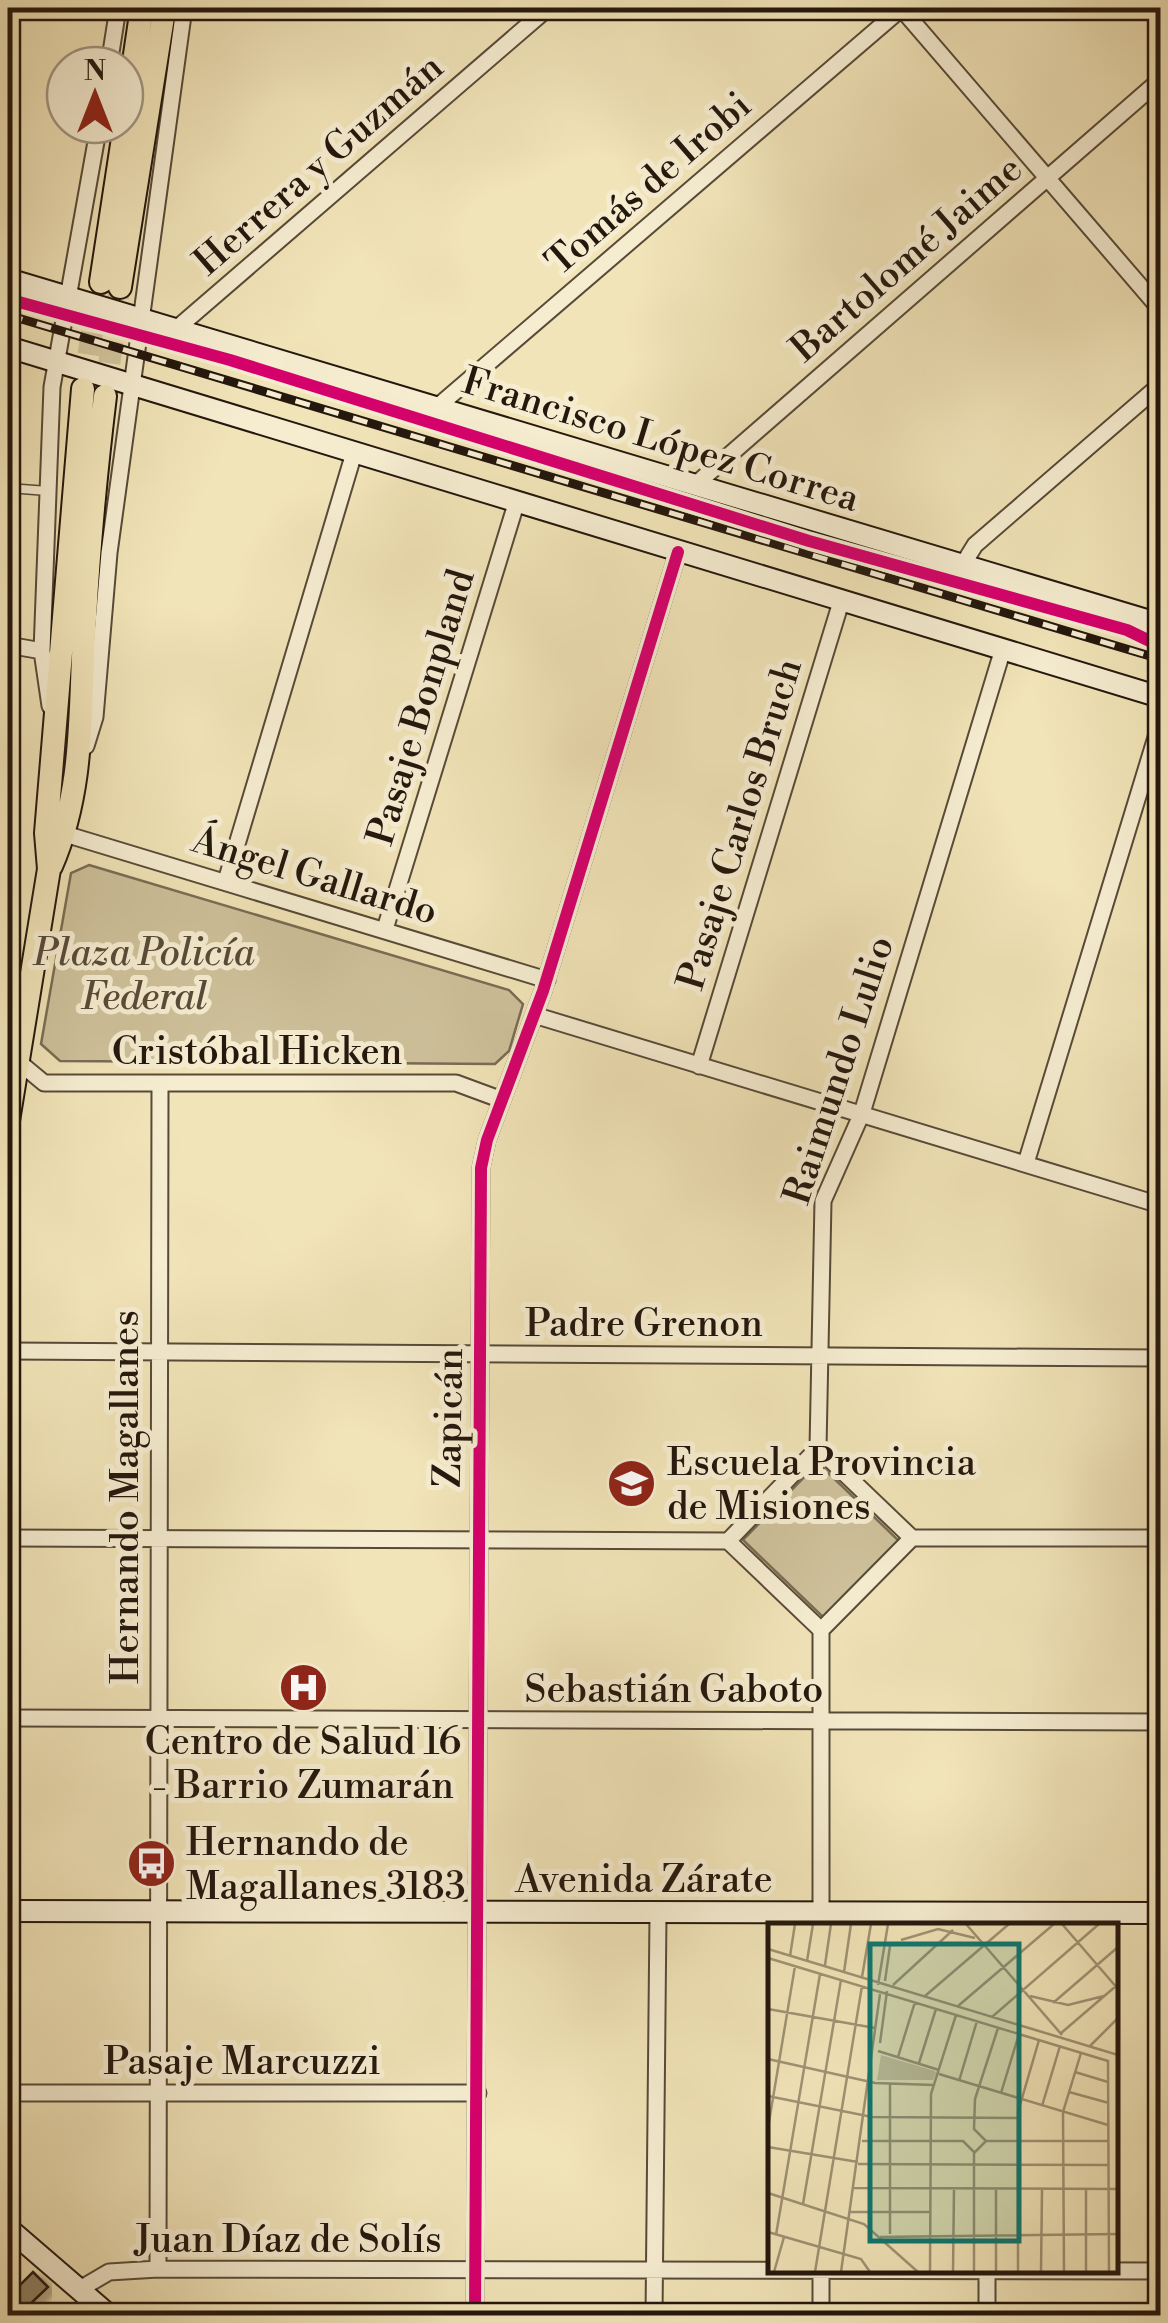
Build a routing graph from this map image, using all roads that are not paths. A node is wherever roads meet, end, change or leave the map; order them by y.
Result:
1 (118, 8) edge
2 (196, 8) edge
3 (548, 8) edge
4 (901, 8) edge
5 (168, 14) edge
6 (112, 45) edge
7 (145, 73) edge
8 (1160, 80) edge
9 (145, 121) edge
10 (96, 145) edge
11 (123, 145) edge
12 (140, 145) edge
13 (1049, 176) junction
14 (8, 279) edge
15 (70, 299) junction
16 (1160, 309) edge
17 (142, 319) junction
18 (175, 330) junction
19 (8, 347) edge
20 (56, 362) junction
21 (131, 386) junction
22 (1160, 386) edge
23 (436, 408) junction
24 (354, 453) junction
25 (695, 485) junction
26 (8, 488) edge
27 (49, 492) junction
28 (516, 504) junction
29 (678, 552) junction
30 (962, 566) junction
31 (841, 602) junction
32 (1160, 624) edge
33 (8, 645) edge
34 (1003, 649) junction
35 (42, 651) junction
36 (1160, 697) edge
37 (1160, 724) edge
38 (55, 739) junction
39 (79, 775) junction
40 (65, 834) junction
41 (50, 869) junction
42 (226, 882) junction
43 (385, 928) junction
44 (547, 980) junction
45 (534, 1016) junction
46 (12, 1058) edge
47 (699, 1066) junction
48 (160, 1086) junction
49 (502, 1100) junction
50 (862, 1112) junction
51 (8, 1120) edge
52 (1026, 1163) junction
53 (1160, 1205) edge
54 (8, 1351) edge
55 (158, 1355) junction
56 (478, 1355) junction
57 (817, 1356) junction
58 (1160, 1358) edge
59 (818, 1448) junction
60 (8, 1538) edge
61 (476, 1538) junction
62 (912, 1538) junction
63 (1160, 1538) edge
64 (157, 1540) junction
65 (728, 1542) junction
66 (821, 1630) junction
67 (8, 1718) edge
68 (158, 1720) junction
69 (478, 1721) junction
70 (821, 1722) junction
71 (1160, 1722) edge
72 (1160, 1853) edge
73 (8, 1912) edge
74 (159, 1913) junction
75 (1160, 1913) edge
76 (478, 1914) junction
77 (658, 1914) junction
78 (821, 1920) edge
79 (988, 1920) edge
80 (1160, 2026) edge
81 (8, 2093) edge
82 (478, 2093) junction
83 (160, 2095) junction
84 (8, 2228) edge
85 (158, 2269) junction
86 (768, 2271) edge
87 (1118, 2271) edge
88 (1160, 2271) edge
89 (476, 2272) junction
90 (655, 2272) junction
91 (821, 2273) edge
92 (988, 2273) edge
93 (80, 2288) junction
94 (110, 2316) edge
95 (476, 2316) edge
96 (654, 2316) edge
97 (820, 2316) edge
98 (987, 2316) edge

1 - 6 street
2 - 5 street
3 - 18 street, Herrera y Guzmán
4 - 13 street
4 - 23 street, Tomás de Irobi
5 - 7 main road
5 - 9 main road
5 - 17 street
8 - 13 street, Bartolomé Jaime
10 - 15 street
11 - 12 main road
13 - 16 street
13 - 25 street, Bartolomé Jaime
14 - 15 main road, Francisco López Correa
15 - 17 main road, Francisco López Correa
15 - 20 street
17 - 18 main road, Francisco López Correa
17 - 21 street
18 - 23 main road, Francisco López Correa
19 - 20 main road
20 - 21 main road
20 - 27 street
21 - 24 main road
21 - 39 street
22 - 30 street
23 - 25 main road, Francisco López Correa
24 - 28 main road
24 - 42 street
25 - 30 main road, Francisco López Correa
26 - 27 lane
27 - 35 street
28 - 29 main road
28 - 43 street, Pasaje Bonpland
29 - 31 main road
29 - 44 street, Zapicán
30 - 32 main road, Francisco López Correa
31 - 34 main road
31 - 47 street, Pasaje Carlos Bruch
33 - 35 street
34 - 36 main road
34 - 50 street, Raimundo Lulio
35 - 38 street
37 - 52 street
38 - 39 main road
38 - 41 main road
39 - 40 main road
40 - 41 main road
40 - 42 street, Ángel Gallardo
41 - 46 main road
42 - 43 street, Ángel Gallardo
43 - 44 street, Ángel Gallardo
44 - 45 street, Zapicán
45 - 47 street
45 - 49 street, Zapicán
46 - 48 street, Cristóbal Hicken
46 - 51 main road
47 - 50 street
48 - 49 street, Cristóbal Hicken
48 - 55 street, Hernando Magallanes
49 - 56 street, Zapicán
50 - 52 street
50 - 57 street, Raimundo Lulio
52 - 53 street
54 - 55 street, Padre Grenon
55 - 56 street, Padre Grenon
55 - 64 street, Hernando Magallanes
56 - 57 street, Padre Grenon
56 - 61 street, Zapicán
57 - 58 street, Padre Grenon
57 - 59 street, Raimundo Lulio
59 - 62 street
59 - 65 street
60 - 64 street
61 - 64 street
61 - 65 street
61 - 69 street, Zapicán
62 - 63 street
62 - 66 street
64 - 68 street, Hernando Magallanes
65 - 66 street
66 - 70 street
67 - 68 street, Sebastián Gaboto
68 - 69 street, Sebastián Gaboto
68 - 74 street, Hernando Magallanes
69 - 70 street, Sebastián Gaboto
69 - 76 street, Zapicán
70 - 71 street, Sebastián Gaboto
70 - 78 street
72 - 75 street
73 - 74 main road, Avenida Zárate
74 - 76 main road, Avenida Zárate
74 - 83 street, Hernando Magallanes
75 - 79 main road, Avenida Zárate
75 - 80 street
76 - 77 main road, Avenida Zárate
76 - 82 street, Zapicán
77 - 78 main road, Avenida Zárate
77 - 90 street
78 - 79 main road, Avenida Zárate
81 - 83 street, Pasaje Marcuzzi
82 - 83 street, Pasaje Marcuzzi
82 - 89 street, Zapicán
83 - 85 street, Hernando Magallanes
84 - 93 main road
85 - 89 street, Juan Díaz de Solís
85 - 93 street, Juan Díaz de Solís
86 - 90 street, Juan Díaz de Solís
87 - 88 street, Juan Díaz de Solís
89 - 90 street, Juan Díaz de Solís
89 - 95 street, Zapicán
90 - 96 street
91 - 97 street
92 - 98 street
93 - 94 main road

